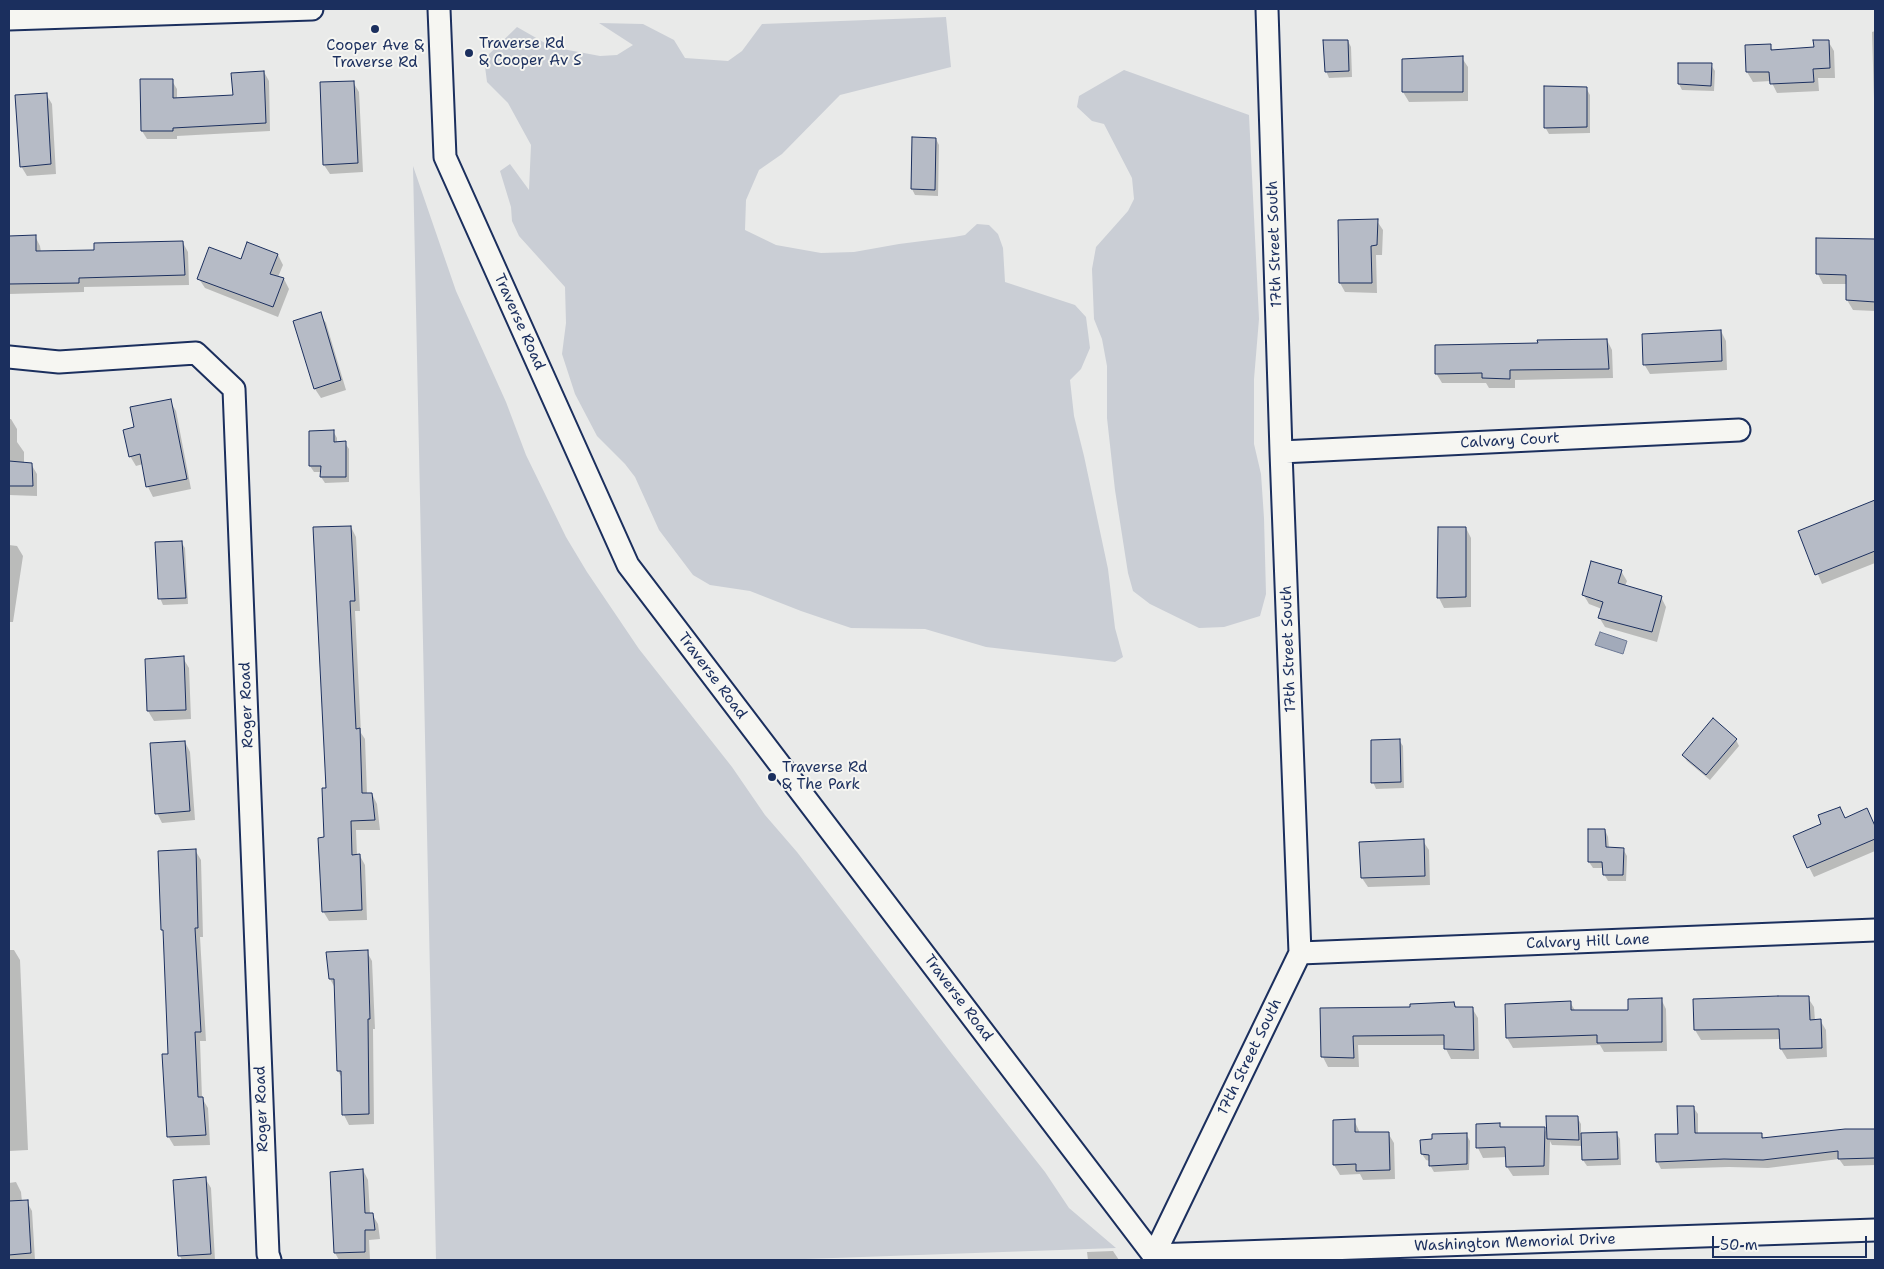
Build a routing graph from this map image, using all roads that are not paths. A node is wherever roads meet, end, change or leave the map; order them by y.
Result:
1 (312, 9) edge
2 (439, 9) edge
3 (1268, 9) edge
4 (9, 19) edge
5 (9, 357) edge
6 (1739, 430) dead end
7 (1281, 452) junction
8 (1875, 930) edge
9 (1300, 953) junction
10 (1875, 1230) edge
11 (1155, 1258) edge
12 (270, 1260) edge

1 - 4 street
2 - 11 street, Traverse Road
3 - 7 street, 17th Street South
5 - 12 street, Roger Road
6 - 7 street, Calvary Court
7 - 9 street, 17th Street South
8 - 9 street, Calvary Hill Lane
9 - 11 street, 17th Street South
10 - 11 street, Washington Memorial Drive

